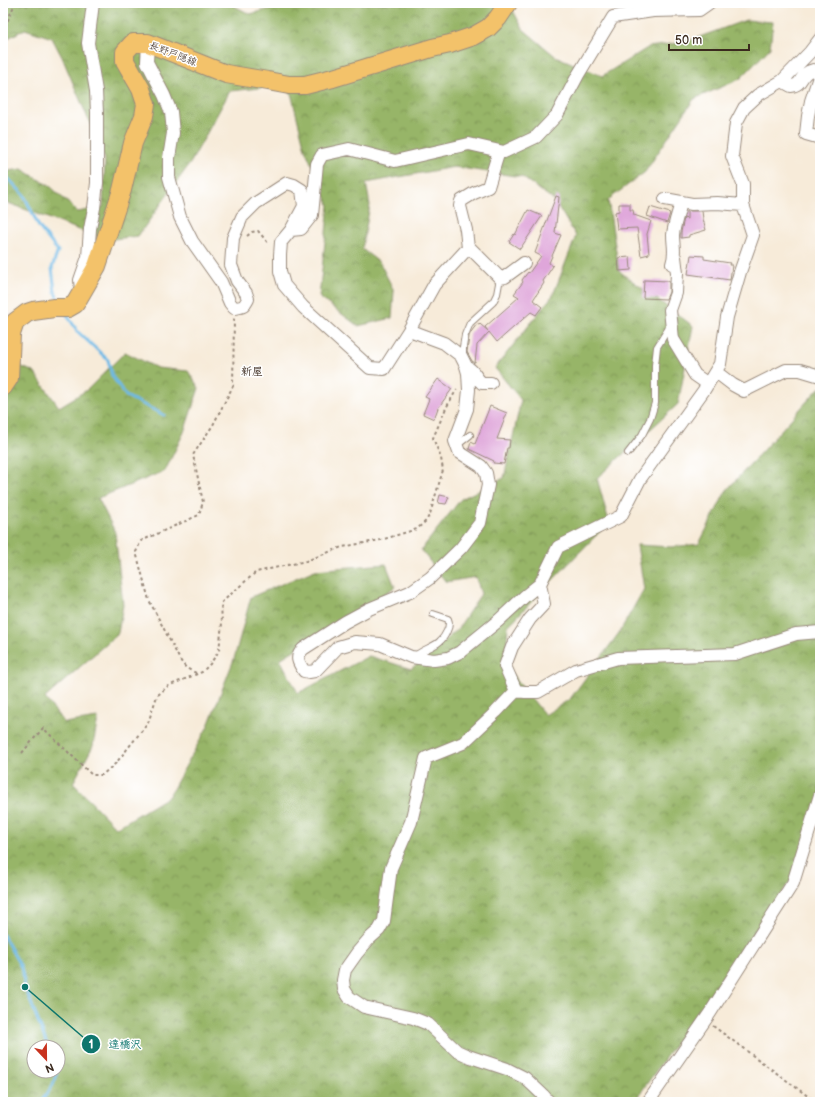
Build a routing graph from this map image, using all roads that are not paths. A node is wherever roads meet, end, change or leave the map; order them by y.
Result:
1 (93, 3) edge
2 (508, 3) edge
3 (709, 3) edge
4 (820, 39) edge
5 (148, 43) junction
6 (782, 81) junction
7 (820, 138) edge
8 (499, 151) junction
9 (665, 199) dead end
10 (681, 203) junction
11 (743, 205) junction
12 (291, 230) junction
13 (468, 246) junction
14 (675, 257) junction
15 (524, 263) dead end
16 (669, 272) dead end
17 (500, 278) junction
18 (82, 291) junction
19 (672, 323) junction
20 (409, 330) junction
21 (465, 365) junction
22 (716, 372) junction
23 (820, 376) edge
24 (491, 383) dead end
25 (708, 384) junction
26 (3, 387) edge
27 (470, 434) dead end
28 (456, 446) junction
29 (628, 453) dead end
30 (540, 584) junction
31 (433, 614) dead end
32 (820, 632) edge
33 (414, 657) junction
34 (516, 691) junction
35 (820, 794) edge
36 (549, 1102) edge
37 (648, 1102) edge

1 - 18 street
2 - 5 main road, 長野戸隠線
3 - 8 street
4 - 6 street
5 - 12 street
5 - 18 main road, 長野戸隠線
6 - 7 street
6 - 11 street
8 - 12 street
8 - 13 street
9 - 10 street
10 - 11 street
10 - 14 street
11 - 22 street
12 - 20 street
13 - 17 street
13 - 20 street
14 - 16 street
14 - 19 street
15 - 17 street
17 - 21 lane
18 - 26 main road, 長野戸隠線
19 - 25 street
19 - 29 lane
20 - 21 street
21 - 24 street
21 - 28 street
22 - 23 street
22 - 25 street
25 - 30 street
27 - 28 lane
28 - 33 street
30 - 33 street
30 - 34 street
31 - 33 lane
32 - 34 street
34 - 36 street
35 - 37 street

